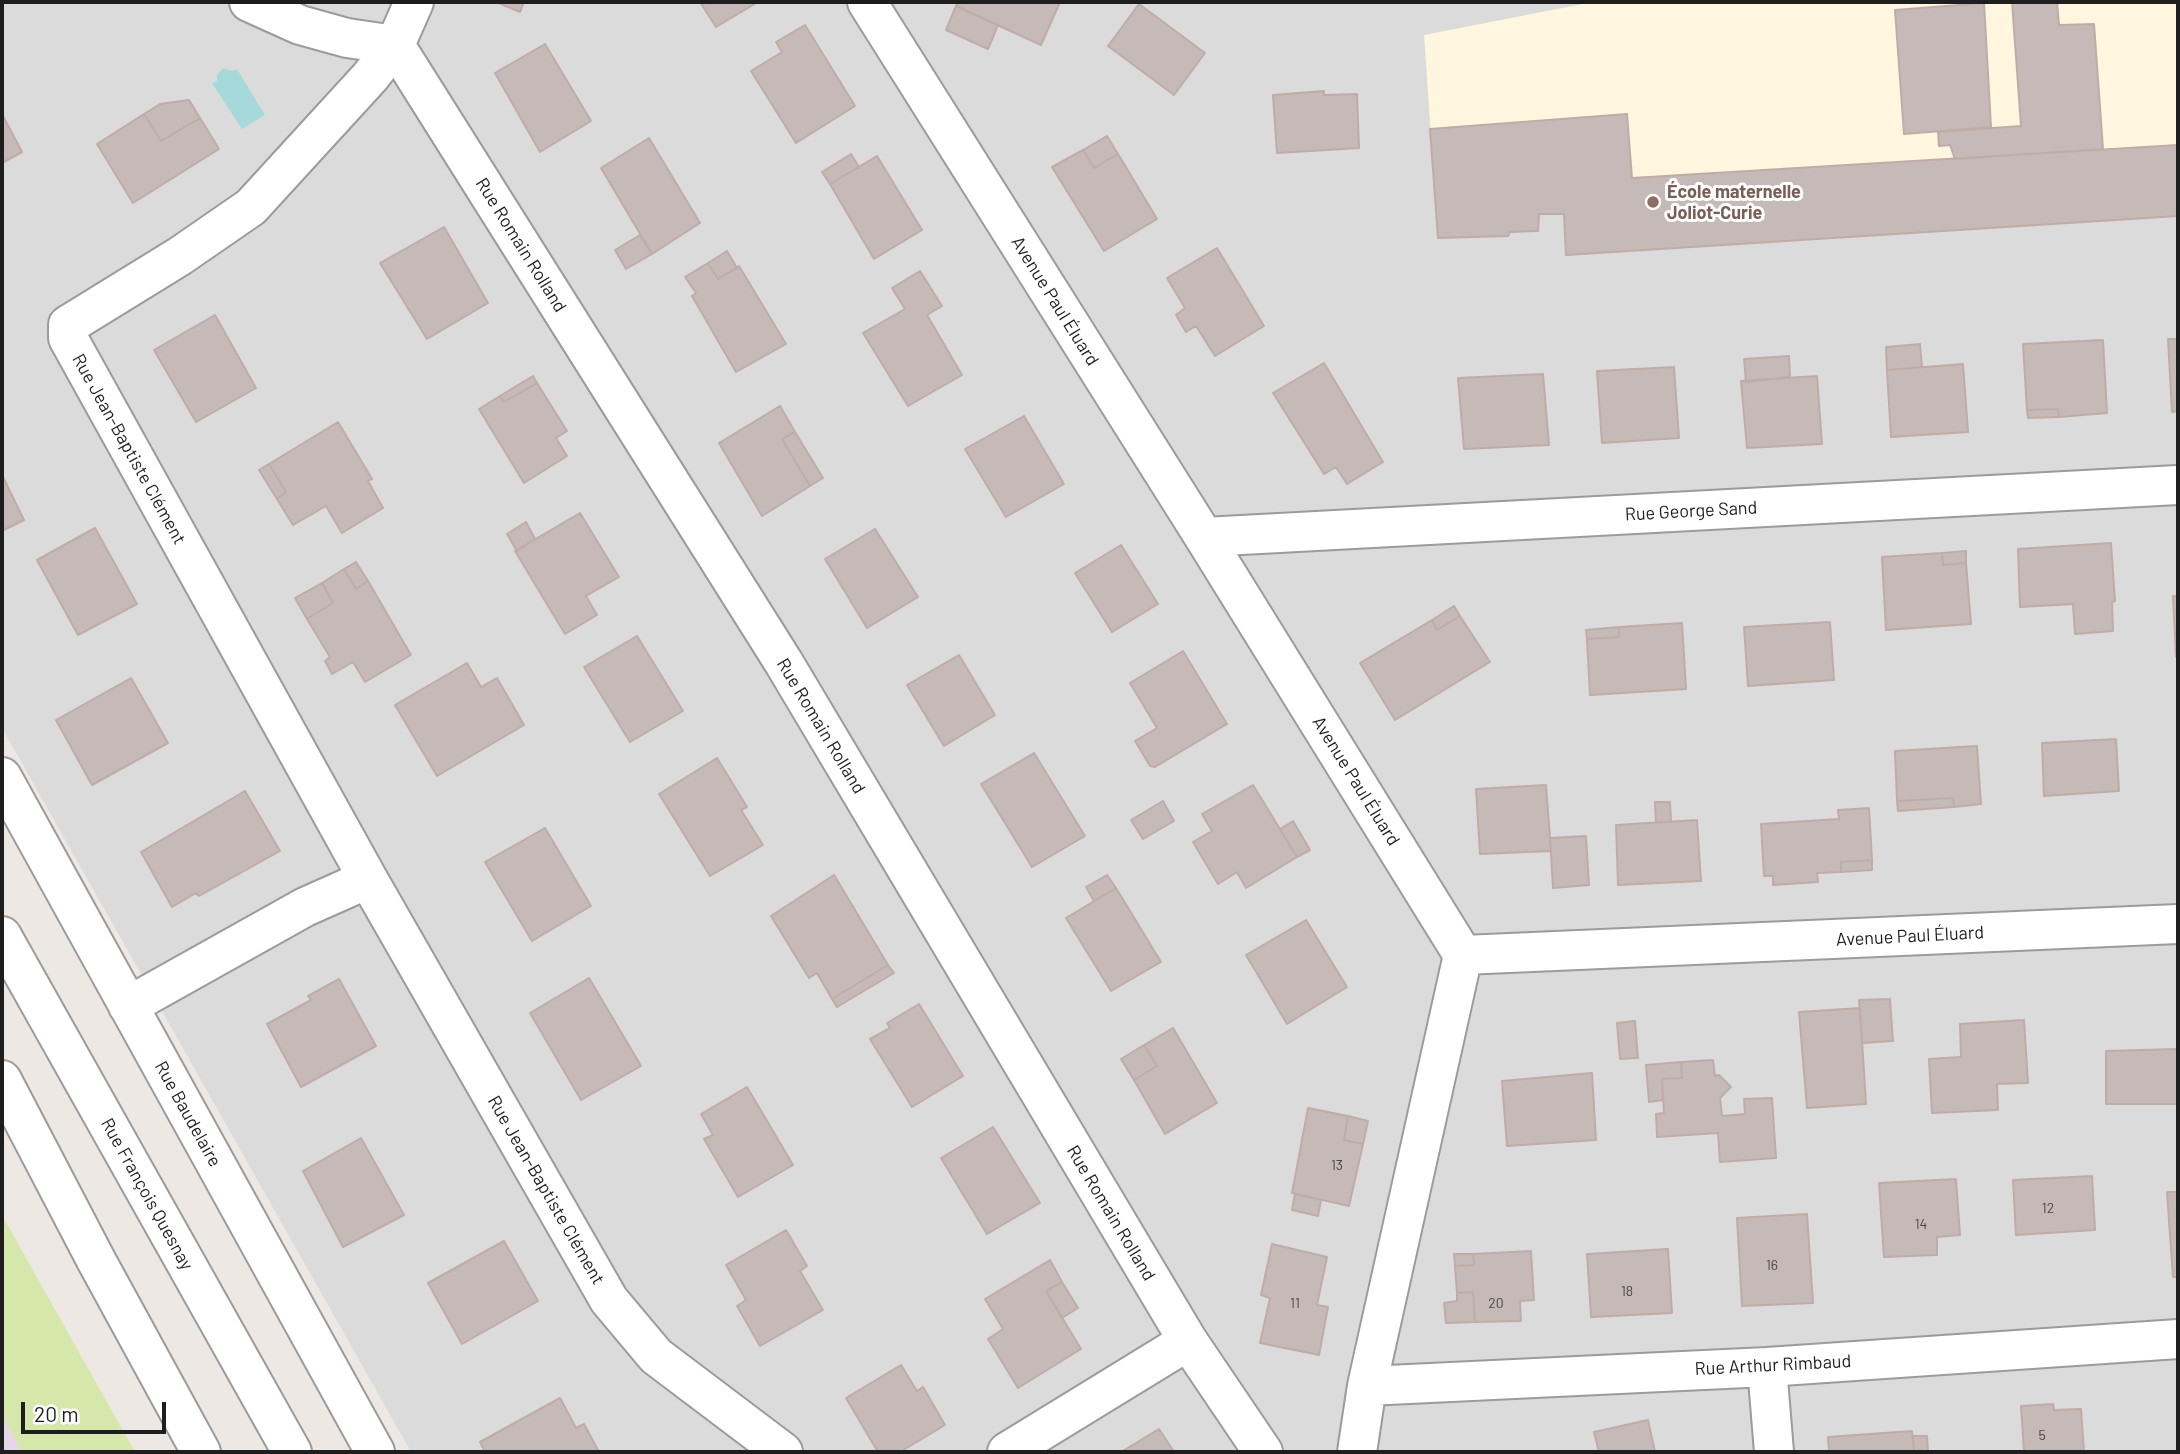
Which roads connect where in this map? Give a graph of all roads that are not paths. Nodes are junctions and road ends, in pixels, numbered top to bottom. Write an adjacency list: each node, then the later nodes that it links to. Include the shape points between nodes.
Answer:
1 (249, 2): 4 (street, via 300,25)
2 (414, 2): 4 (street)
3 (867, 2): 6 (street, Avenue Paul Éluard)
4 (395, 45): 8 (street, Rue Jean-Baptiste Clément, via 251,207 68,325 68,338); 15 (street, Rue Romain Rolland, via 784,663)
5 (2178, 485): 6 (street, Rue George Sand)
6 (1204, 537): 11 (street, Avenue Paul Éluard)
7 (2, 777): 12 (street, Rue Baudelaire)
8 (368, 879): 12 (street, via 305,907); 21 (street, Rue Jean-Baptiste Clément, via 609,1300 656,1356)
9 (2178, 924): 11 (street, Avenue Paul Éluard)
10 (2, 936): 19 (street, Rue François Quesnay)
11 (1463, 955): 17 (street)
12 (128, 1006): 20 (street, Rue Baudelaire)
13 (2, 1080): 18 (street)
14 (2178, 1339): 16 (street, Rue Arthur Rimbaud)
15 (1188, 1341): 22 (street); 23 (street, Rue Romain Rolland)
16 (1767, 1367): 17 (street, Rue Arthur Rimbaud); 25 (street)
17 (1367, 1386): 24 (street)
18 (201, 1452)
19 (292, 1452)
20 (375, 1452)
21 (783, 1452)
22 (1007, 1452)
23 (1264, 1452)
24 (1357, 1452)
25 (1774, 1452)

